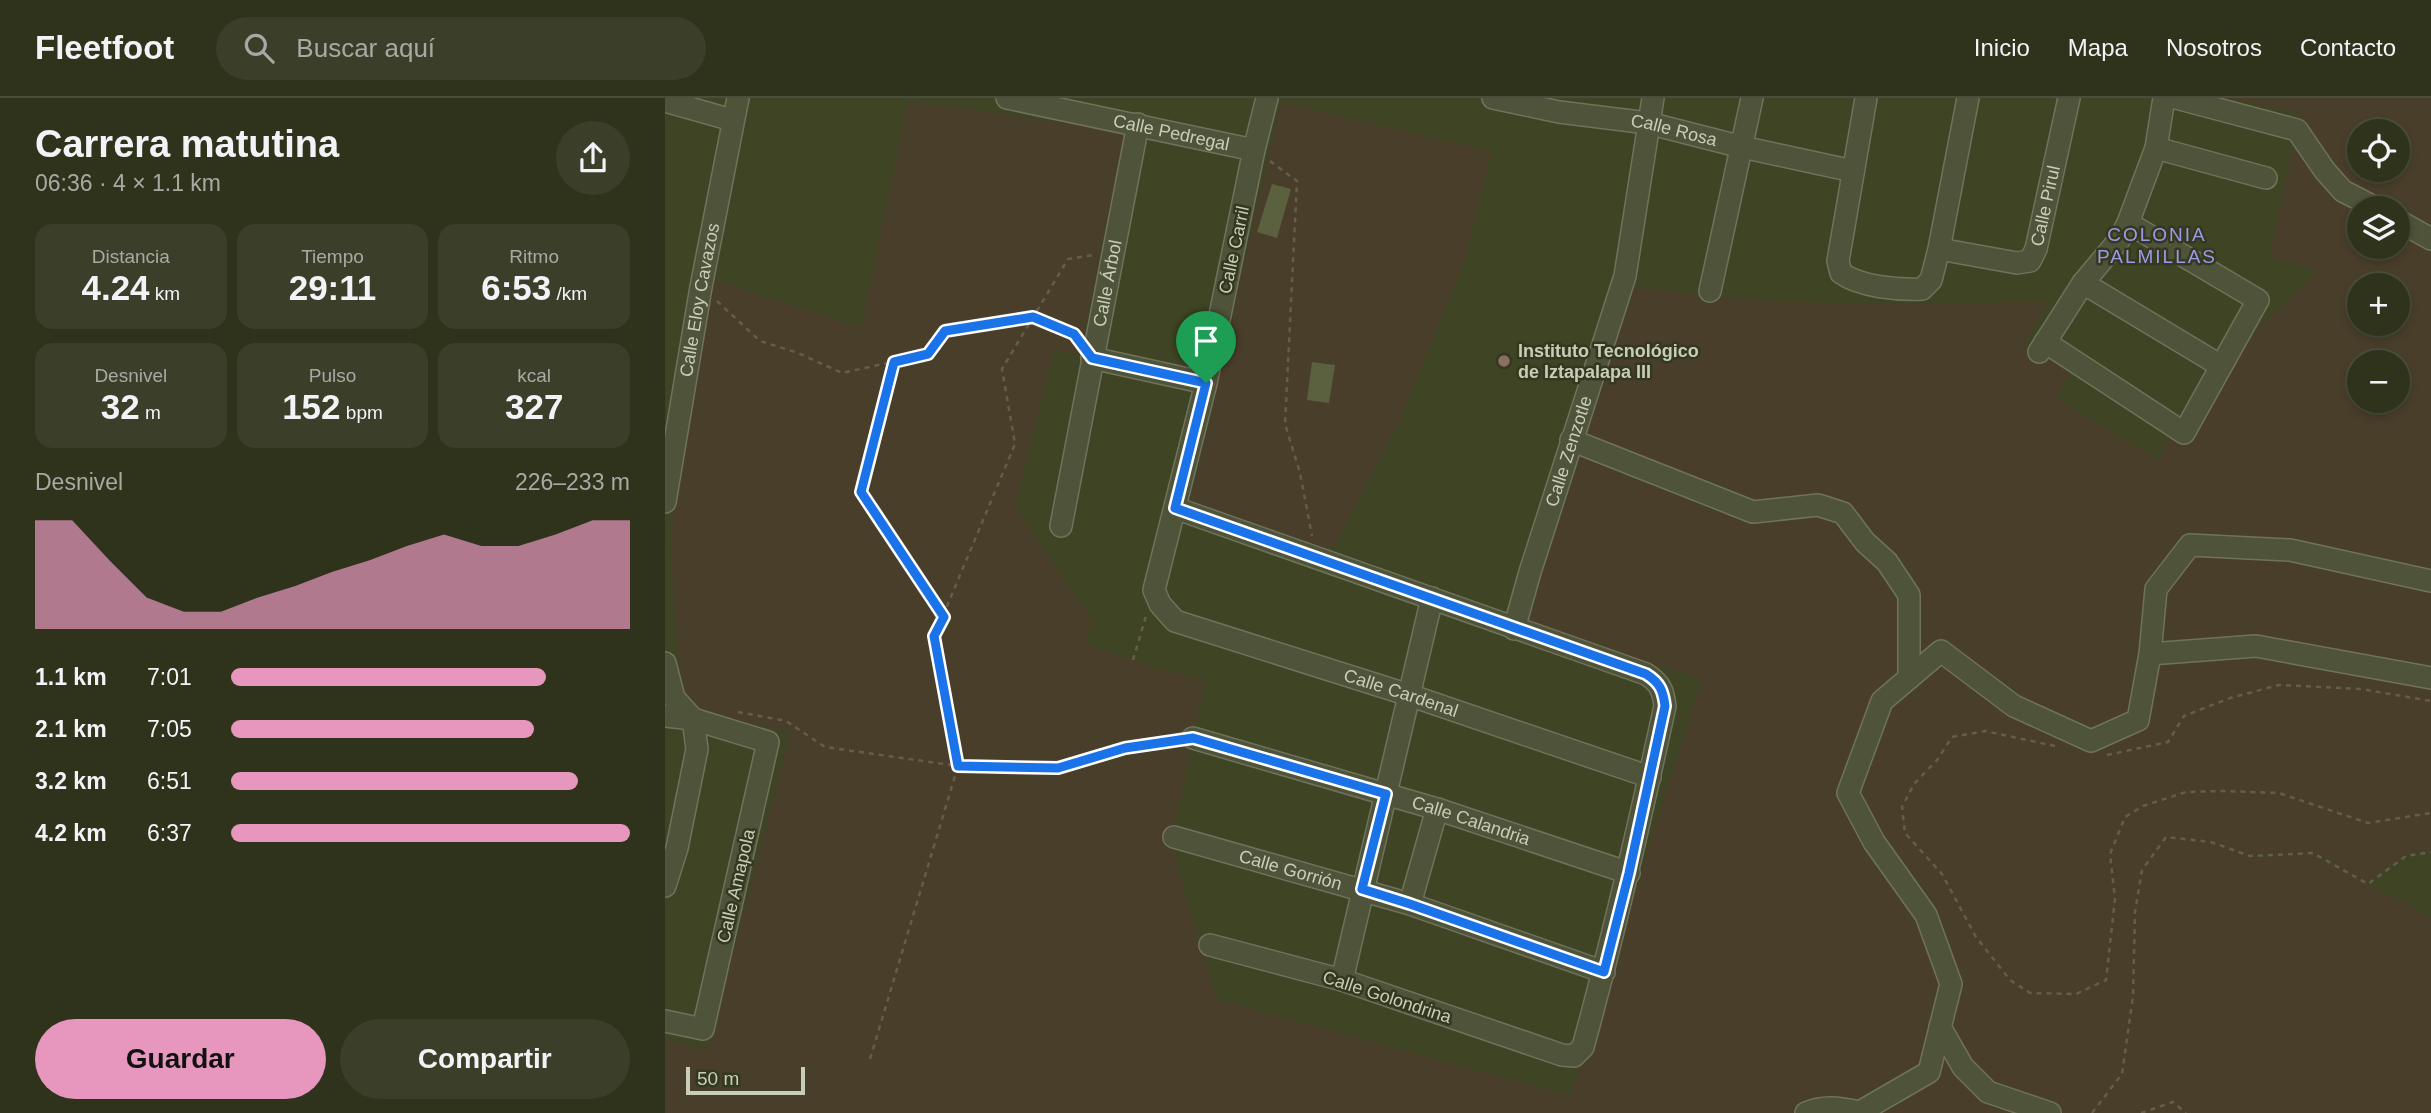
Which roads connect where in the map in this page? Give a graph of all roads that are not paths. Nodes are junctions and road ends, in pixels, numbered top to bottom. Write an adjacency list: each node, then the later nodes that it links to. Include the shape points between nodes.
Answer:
1 (738, 98): 14 (street, Calle Eloy Cavazos)
2 (1007, 98): 16 (street, Calle Pedregal)
3 (1267, 98): 19 (street, Calle Carril)
4 (1493, 98): 13 (street, Calle Rosa)
5 (1653, 98): 15 (street, Calle Zenzotle)
6 (1752, 98): 17 (street)
7 (1866, 98): 20 (street)
8 (1968, 98): 26 (street)
9 (2069, 98): 26 (street, Calle Pirul, via 2030,261 2017,263)
10 (2164, 98): 18 (street)
11 (2176, 98): 22 (street, via 2297,130 2325,171)
12 (665, 101): 14 (street)
13 (1561, 105): 15 (street, Calle Rosa)
14 (732, 120): 32 (street, Calle Eloy Cavazos)
15 (1648, 123): 17 (street, Calle Rosa); 33 (street, Calle Zenzotle, via 1625,276)
16 (1138, 124): 19 (street, Calle Pedregal); 29 (street, Calle Árbol)
17 (1742, 148): 20 (street, Calle Rosa); 28 (street)
18 (2156, 148): 21 (street); 23 (street)
19 (1254, 150): 31 (street, Calle Carril)
20 (1853, 171): 26 (street, via 1837,261 1841,273 1852,281 1922,289 1931,280)
21 (2266, 178)
22 (2353, 196)
23 (2128, 223): 27 (street); 30 (street, via 2258,300)
24 (2410, 228): 25 (street)
25 (2431, 240)
26 (1939, 250)
27 (2083, 283): 30 (street); 30 (street, via 2042,347 2184,433)
28 (1710, 291)
29 (1092, 358): 31 (street); 36 (street, Calle Árbol)
30 (2221, 366)
31 (1206, 383): 35 (street, Calle Carril)
32 (671, 422): 34 (street, Calle Eloy Cavazos)
33 (1571, 440): 40 (street, Calle Zenzotle); 43 (street, via 1753,512 1818,505 1843,513 1864,542 1888,562 1909,595)
34 (665, 502)
35 (1175, 508): 38 (street, Calle Carril); 39 (street)
36 (1061, 526)
37 (2431, 581): 41 (street, via 2290,550 2190,545 2156,589)
38 (1157, 597): 45 (street, Calle Cardenal, via 1175,621)
39 (1431, 598): 40 (street); 45 (street)
40 (1514, 629): 49 (street, via 1659,682 1665,706)
41 (2150, 654): 43 (street, via 2138,720 2091,741 2014,706 1941,651); 44 (street, via 2256,646)
42 (665, 663): 47 (street, via 674,698)
43 (1909, 678): 61 (street, via 1882,701 1848,793 1874,842 1926,915 1951,984)
44 (2431, 678)
45 (1409, 695): 49 (street, Calle Cardenal); 50 (street)
46 (665, 716): 47 (street)
47 (693, 719): 54 (street, via 697,749); 60 (street, Calle Amapola, via 768,743 703,1029)
48 (1193, 738): 50 (street, Calle Calandria)
49 (1650, 777): 53 (street)
50 (1386, 794): 51 (street, Calle Calandria); 55 (street)
51 (1437, 809): 53 (street, Calle Calandria); 56 (street)
52 (1174, 837): 55 (street, Calle Gorrión)
53 (1629, 873): 58 (street)
54 (665, 886)
55 (1362, 889): 56 (street, Calle Gorrión); 59 (street)
56 (1410, 904): 58 (street, Calle Gorrión)
57 (1210, 946): 59 (street, Calle Golondrina)
58 (1604, 972): 59 (street, Calle Golondrina, via 1583,1048 1574,1056)
59 (1342, 980)
60 (665, 1021)
61 (1940, 1027): 62 (street, via 1929,1072); 64 (street, via 1963,1067 1988,1092)
62 (1860, 1112): 63 (street, via 1838,1107)
63 (1806, 1113)
64 (2050, 1113)

